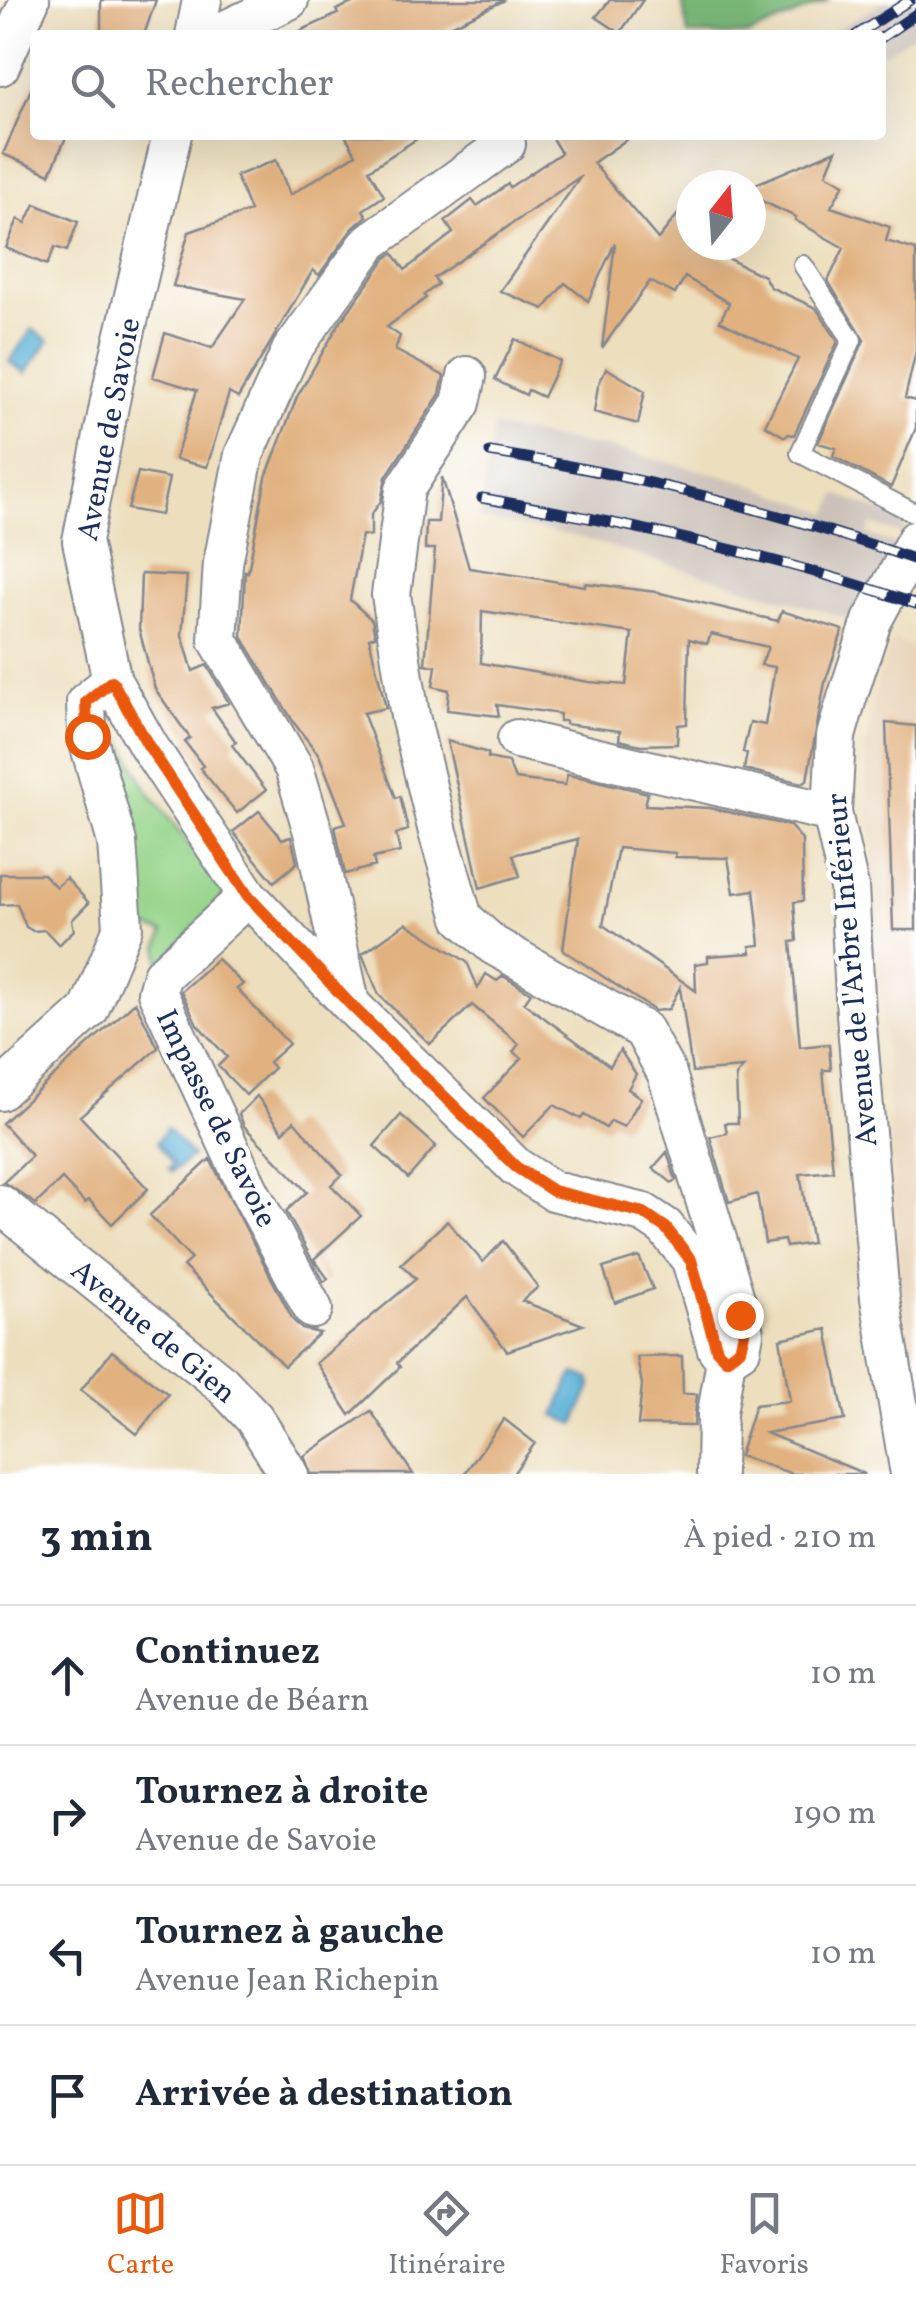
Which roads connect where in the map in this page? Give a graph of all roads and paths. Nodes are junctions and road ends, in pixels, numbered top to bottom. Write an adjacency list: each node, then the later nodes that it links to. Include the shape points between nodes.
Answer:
1 (30, 0): 6 (street)
2 (202, 0): 4 (street)
3 (289, 0): 5 (street)
4 (196, 30)
5 (226, 30)
6 (0, 66)
7 (171, 140): 13 (street, Avenue de Savoie, via 82,542)
8 (506, 144): 17 (street, via 370,242 290,352 244,455 223,563 218,640 294,768)
9 (803, 265): 11 (lane, via 852,340 800,453)
10 (468, 376): 21 (street, via 460,403 406,489 391,596 438,832 463,918 493,945 643,1030 667,1074 740,1315 740,1349)
11 (916, 514)
12 (916, 540): 15 (street, Avenue de l'Arbre Inférieur, via 872,622 847,698 836,736)
13 (112, 681): 16 (street, Avenue de Savoie); 18 (street, via 86,702 87,736 117,842 123,927 89,1010)
14 (517, 739): 15 (street)
15 (832, 813): 24 (street, Avenue de l'Arbre Inférieur, via 849,887 880,1298)
16 (248, 896): 17 (street, Avenue de Savoie); 20 (street, Impasse de Savoie, via 162,975 157,992)
17 (351, 1005): 21 (street, Avenue de Savoie, via 516,1167 553,1191 644,1213 666,1228 691,1260 717,1350)
18 (0, 1091)
19 (0, 1204): 22 (street, Avenue de Gien, via 221,1383 254,1418)
20 (313, 1309)
21 (726, 1359): 23 (street)
22 (289, 1474)
23 (716, 1474)
24 (910, 1474)

